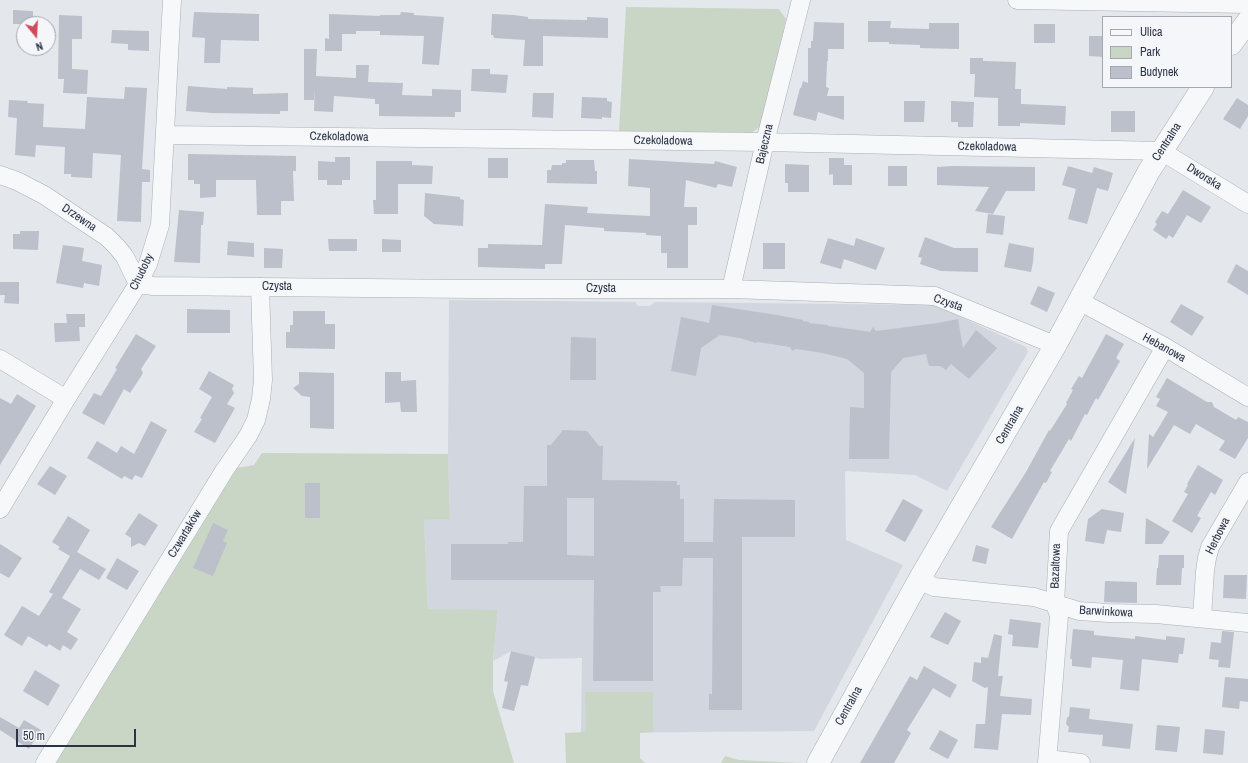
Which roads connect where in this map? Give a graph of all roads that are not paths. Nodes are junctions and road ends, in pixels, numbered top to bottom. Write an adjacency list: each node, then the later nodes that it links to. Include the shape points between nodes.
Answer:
1 (172, 0): 8 (street, Chudoby)
2 (801, 0): 9 (street, Bajeczna)
3 (1017, 0): 4 (street)
4 (1248, 4)
5 (1248, 21): 6 (street)
6 (1232, 43)
7 (1202, 88): 10 (street, Centralna)
8 (165, 134): 9 (street, Czekoladowa); 13 (street, Chudoby, via 160,225 148,264)
9 (765, 142): 10 (street, Czekoladowa); 15 (street, Bajeczna)
10 (1161, 151): 12 (street, Dworska); 16 (street, Centralna)
11 (0, 175): 13 (street, Drzewna, via 44,195 107,237 125,257)
12 (1248, 204)
13 (138, 284): 14 (street, Czysta, via 170,287); 21 (street, Chudoby)
14 (260, 287): 15 (street, Czysta); 29 (street, Czwartaków, via 263,380 261,399 253,425)
15 (731, 289): 17 (street, Czysta, via 935,296)
16 (1079, 301): 17 (street, Centralna); 18 (street, Hebanowa)
17 (1055, 346): 24 (street, Centralna)
18 (1165, 347): 20 (street, Hebanowa); 25 (street, Bazaltowa, via 1059,531)
19 (0, 359): 21 (street)
20 (1248, 396)
21 (66, 399): 23 (street, Chudoby)
22 (1248, 482): 26 (street, Herbowa, via 1210,547 1205,572)
23 (0, 509)
24 (919, 580): 25 (street, Barwinkowa, via 934,587 1034,597); 30 (street, Centralna)
25 (1055, 604): 26 (street, Barwinkowa, via 1079,611); 28 (street, Bazaltowa, via 1059,616)
26 (1202, 618): 27 (street, Barwinkowa)
27 (1248, 623)
28 (1047, 761): 31 (street)
29 (45, 763)
30 (818, 763)
31 (1081, 763)

